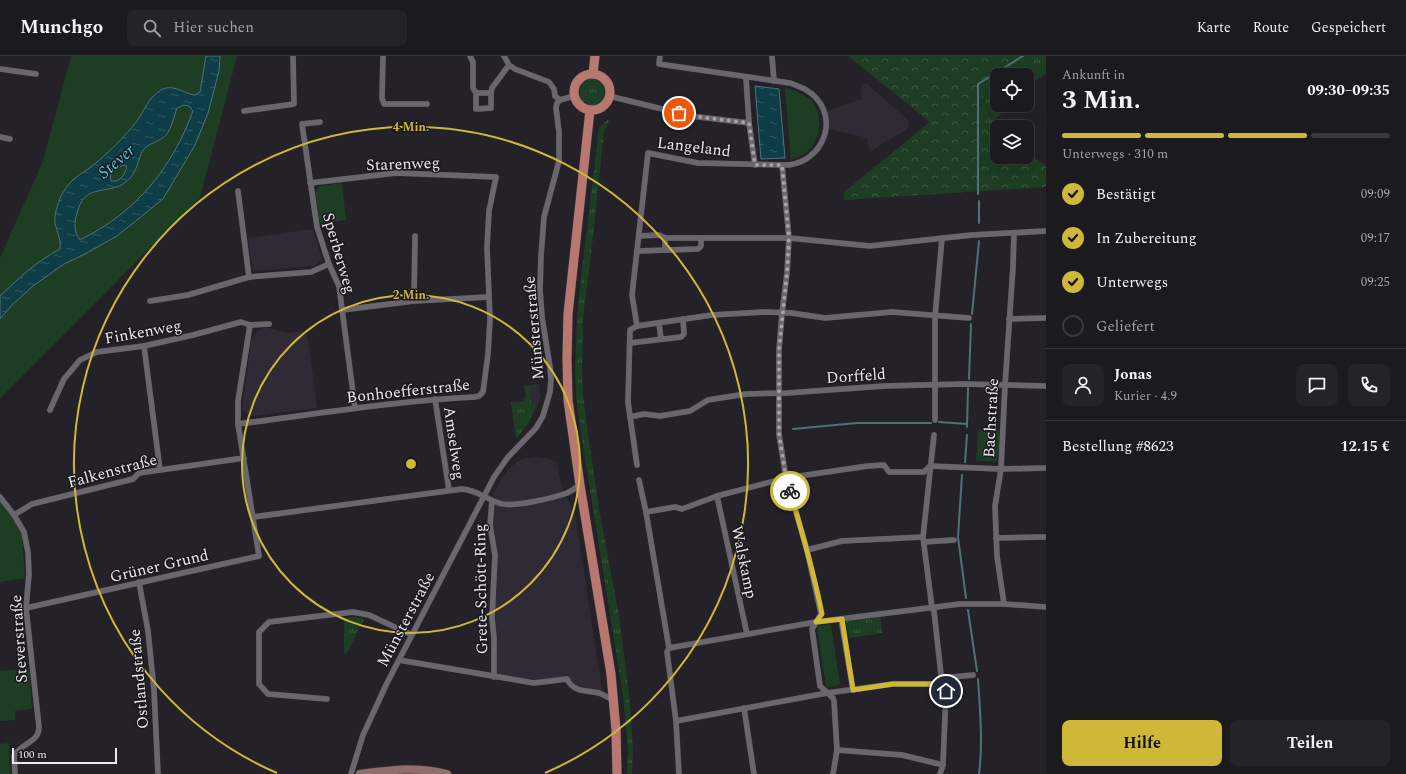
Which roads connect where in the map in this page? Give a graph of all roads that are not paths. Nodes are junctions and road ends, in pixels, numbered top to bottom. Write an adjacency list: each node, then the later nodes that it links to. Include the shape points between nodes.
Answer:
1 (293, 56): 21 (street, via 294,104)
2 (383, 56): 19 (street, via 384,104)
3 (470, 56): 14 (street, via 474,62 473,88)
4 (504, 56): 8 (street)
5 (595, 56): 11 (main road)
6 (660, 56): 12 (street, Langeland, via 659,64)
7 (772, 56): 13 (street)
8 (509, 65): 15 (street); 18 (street, via 549,82 554,88 555,96)
9 (0, 69): 10 (street)
10 (36, 74)
11 (593, 74): 16 (main road, via 582,76 578,80); 17 (main road, via 601,76 606,82)
12 (746, 78): 13 (street, Langeland); 23 (street, Langeland)
13 (774, 81): 27 (street, Langeland, via 795,85 812,94 822,106 826,121 825,134 817,151 797,164)
14 (476, 93): 15 (street); 15 (street, via 476,109 491,108)
15 (491, 93)
16 (574, 96): 18 (street); 20 (main road, via 577,103)
17 (609, 96): 20 (main road, via 602,107); 23 (street, Langeland, via 691,116)
18 (560, 100): 81 (street, Münsterstraße, via 556,108 559,132 558,161 544,217 541,256 540,290 550,367 550,392 543,416 536,428 508,457)
19 (426, 104)
20 (590, 110): 79 (main road, via 567,338 568,400)
21 (244, 111)
22 (320, 122): 29 (street, Sperberweg, via 302,124)
23 (749, 123): 26 (street, Langeland)
24 (0, 137): 25 (street)
25 (10, 139)
26 (755, 165): 27 (street, Langeland); 34 (street, Langeland, via 698,163 648,153)
27 (782, 165): 37 (street)
28 (496, 176): 29 (street, Starenweg, via 396,174); 43 (street, Bonhoefferstraße, via 489,211 486,248)
29 (310, 183): 41 (street, Sperberweg, via 317,227)
30 (238, 191): 42 (street)
31 (1046, 231): 32 (street)
32 (1014, 233): 38 (street); 52 (street, Bachstraße)
33 (415, 236): 44 (street)
34 (639, 236): 35 (street, via 659,235); 40 (street)
35 (665, 238): 36 (street); 39 (street)
36 (701, 238): 37 (street); 39 (street, via 701,246 698,249)
37 (789, 238): 38 (street, via 870,246); 47 (street)
38 (942, 238): 48 (street)
39 (666, 250): 40 (street)
40 (637, 251): 56 (street, via 632,295)
41 (329, 264): 42 (street, via 311,272); 46 (street, Sperberweg, via 339,286)
42 (249, 277): 45 (street, via 188,295)
43 (488, 297): 44 (street); 64 (street, Bonhoefferstraße, via 488,354 481,395)
44 (414, 300): 46 (street)
45 (150, 302)
46 (342, 310): 65 (street, Sperberweg)
47 (782, 313): 48 (street, via 825,318 892,312); 51 (street, via 712,315); 63 (street)
48 (935, 317): 49 (street); 60 (street)
49 (969, 318)
50 (1046, 318): 52 (street)
51 (683, 319): 53 (street); 57 (street, via 684,334 681,337)
52 (1009, 319): 61 (street, Bachstraße)
53 (659, 323): 56 (street); 57 (street)
54 (269, 324): 55 (street, Finkenweg)
55 (250, 325): 59 (street, Finkenweg, via 241,322); 69 (street, Grüner Grund, via 238,401)
56 (637, 326): 58 (street, via 630,330)
57 (661, 339): 58 (street)
58 (630, 343): 67 (street)
59 (144, 346): 66 (street, Finkenweg, via 96,352 80,360 64,379); 75 (street)
60 (934, 384): 61 (street, Dorffeld); 63 (street, Dorffeld); 68 (street)
61 (1005, 386): 62 (street, Dorffeld); 76 (street, Bachstraße)
62 (1046, 386)
63 (779, 393): 67 (street, Dorffeld, via 746,394 708,400 690,411); 77 (street, via 779,434)
64 (435, 399): 65 (street, Bonhoefferstraße); 80 (street, Amselweg)
65 (355, 408): 69 (street, Bonhoefferstraße)
66 (50, 410)
67 (630, 417): 72 (street)
68 (935, 420)
69 (238, 424): 71 (street, Grüner Grund)
70 (934, 435): 73 (street)
71 (244, 458): 75 (street, Falkenstraße); 87 (street, Grüner Grund)
72 (637, 465)
73 (930, 466): 76 (street); 77 (street, via 924,472 889,472 884,465); 90 (street)
74 (1046, 468): 76 (street)
75 (160, 470): 86 (street, Falkenstraße, via 139,473 134,479 32,504)
76 (1001, 470): 89 (street, Bachstraße, via 995,506)
77 (786, 478): 82 (street); 92 (street)
78 (639, 480): 85 (street)
79 (580, 485): 84 (street, Grete-Schött-Ring, via 554,497 514,504); 110 (main road)
80 (448, 490): 81 (street, via 470,489); 87 (street)
81 (484, 495): 84 (street, Grete-Schött-Ring); 101 (street, Münsterstraße)
82 (718, 496): 85 (street, via 682,508); 100 (street, Walskamp)
83 (0, 497): 86 (street, Steverstraße)
84 (492, 501): 105 (street, Grete-Schött-Ring, via 490,525 495,555 492,618)
85 (646, 512): 102 (street)
86 (14, 514): 96 (street, Steverstraße, via 24,532 28,552)
87 (253, 517): 93 (street, Grüner Grund, via 259,556)
88 (1046, 537): 89 (street)
89 (996, 538): 94 (street, Bachstraße)
90 (924, 539): 91 (street); 92 (street, via 842,541); 97 (street)
91 (954, 540)
92 (807, 550): 99 (street, via 822,614)
93 (139, 582): 96 (street, Grüner Grund); 116 (street, Ostlandstraße, via 148,631 154,690)
94 (1004, 604): 95 (street); 97 (street, via 960,604)
95 (1046, 607)
96 (26, 608): 115 (street, Steverstraße, via 39,732 36,738 22,746 14,756)
97 (932, 608): 98 (street); 106 (street)
98 (842, 619): 99 (street); 107 (street)
99 (816, 622): 100 (street); 108 (street, via 812,629 820,686)
100 (746, 634): 102 (street)
101 (412, 635): 103 (street, Münsterstraße); 109 (street, via 369,615 353,612 269,622 259,632 259,684 268,694)
102 (669, 648): 112 (street, via 667,652)
103 (399, 660): 105 (street, Grete-Schött-Ring); 117 (street, Münsterstraße, via 363,735)
104 (973, 675): 106 (street)
105 (494, 677): 110 (street, Grete-Schött-Ring, via 534,683 567,679 570,686)
106 (942, 681): 107 (street); 114 (street, via 946,691)
107 (853, 690): 108 (street)
108 (827, 693): 111 (street); 113 (street, via 834,701)
109 (327, 699)
110 (614, 700): 120 (main road)
111 (744, 708): 112 (street); 122 (street)
112 (676, 720): 121 (street)
113 (837, 750): 114 (street, via 902,755); 123 (street)
114 (943, 765): 124 (street)
115 (15, 774)
116 (158, 774)
117 (351, 774)
118 (360, 774): 119 (street, via 409,769)
119 (447, 774)
120 (617, 774)
121 (679, 774)
122 (754, 774)
123 (833, 774)
124 (940, 774)

